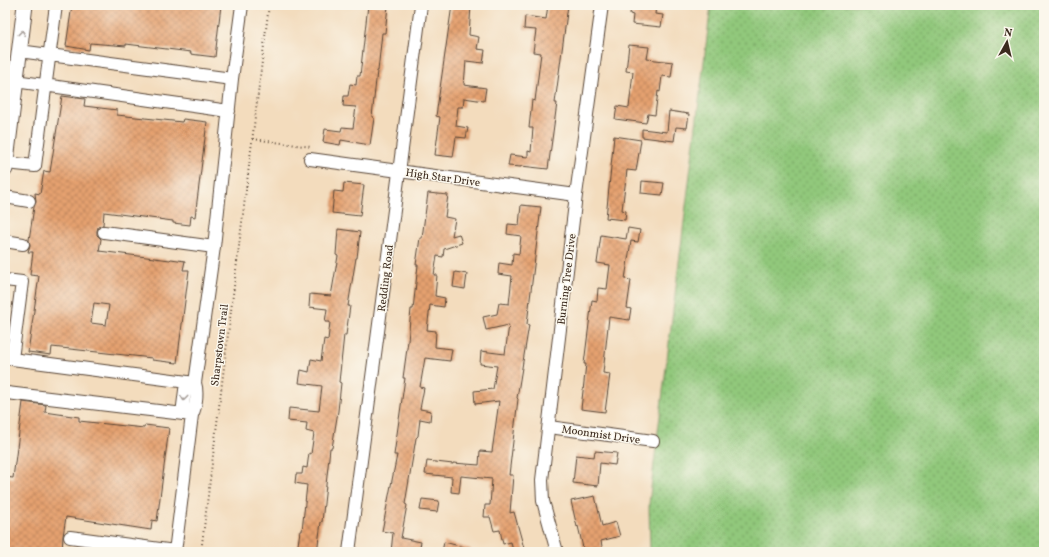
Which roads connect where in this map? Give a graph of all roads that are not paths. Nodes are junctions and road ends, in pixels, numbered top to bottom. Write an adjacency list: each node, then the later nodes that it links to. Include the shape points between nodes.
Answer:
1 (25, 5): 6 (main road, one-way to 1)
2 (56, 5): 7 (street)
3 (242, 5): 8 (street)
4 (421, 5): 15 (street, Redding Road)
5 (602, 5): 16 (street, Burning Tree Drive)
6 (19, 51): 7 (street); 9 (main road)
7 (50, 54): 8 (street); 10 (street)
8 (232, 78): 11 (street)
9 (15, 81): 10 (street); 12 (main road)
10 (46, 85): 11 (street); 14 (street, via 35,166)
11 (229, 111): 22 (street)
12 (8, 120): 14 (main road)
13 (311, 153): 15 (street, High Star Drive)
14 (5, 166)
15 (400, 171): 16 (street, High Star Drive); 32 (street, Redding Road)
16 (576, 195): 28 (street, Burning Tree Drive)
17 (5, 198): 18 (street)
18 (29, 201)
19 (104, 232): 22 (street)
20 (5, 241): 21 (street)
21 (23, 244)
22 (214, 247): 25 (street)
23 (5, 280): 24 (street, via 22,282)
24 (9, 359): 25 (street)
25 (191, 382): 27 (street)
26 (7, 393): 27 (street)
27 (187, 415): 31 (street)
28 (549, 427): 29 (street, Moonmist Drive); 33 (street, Burning Tree Drive, via 542,480 543,501)
29 (653, 441)
30 (70, 537): 31 (street)
31 (175, 552)
32 (349, 552)
33 (557, 552)

